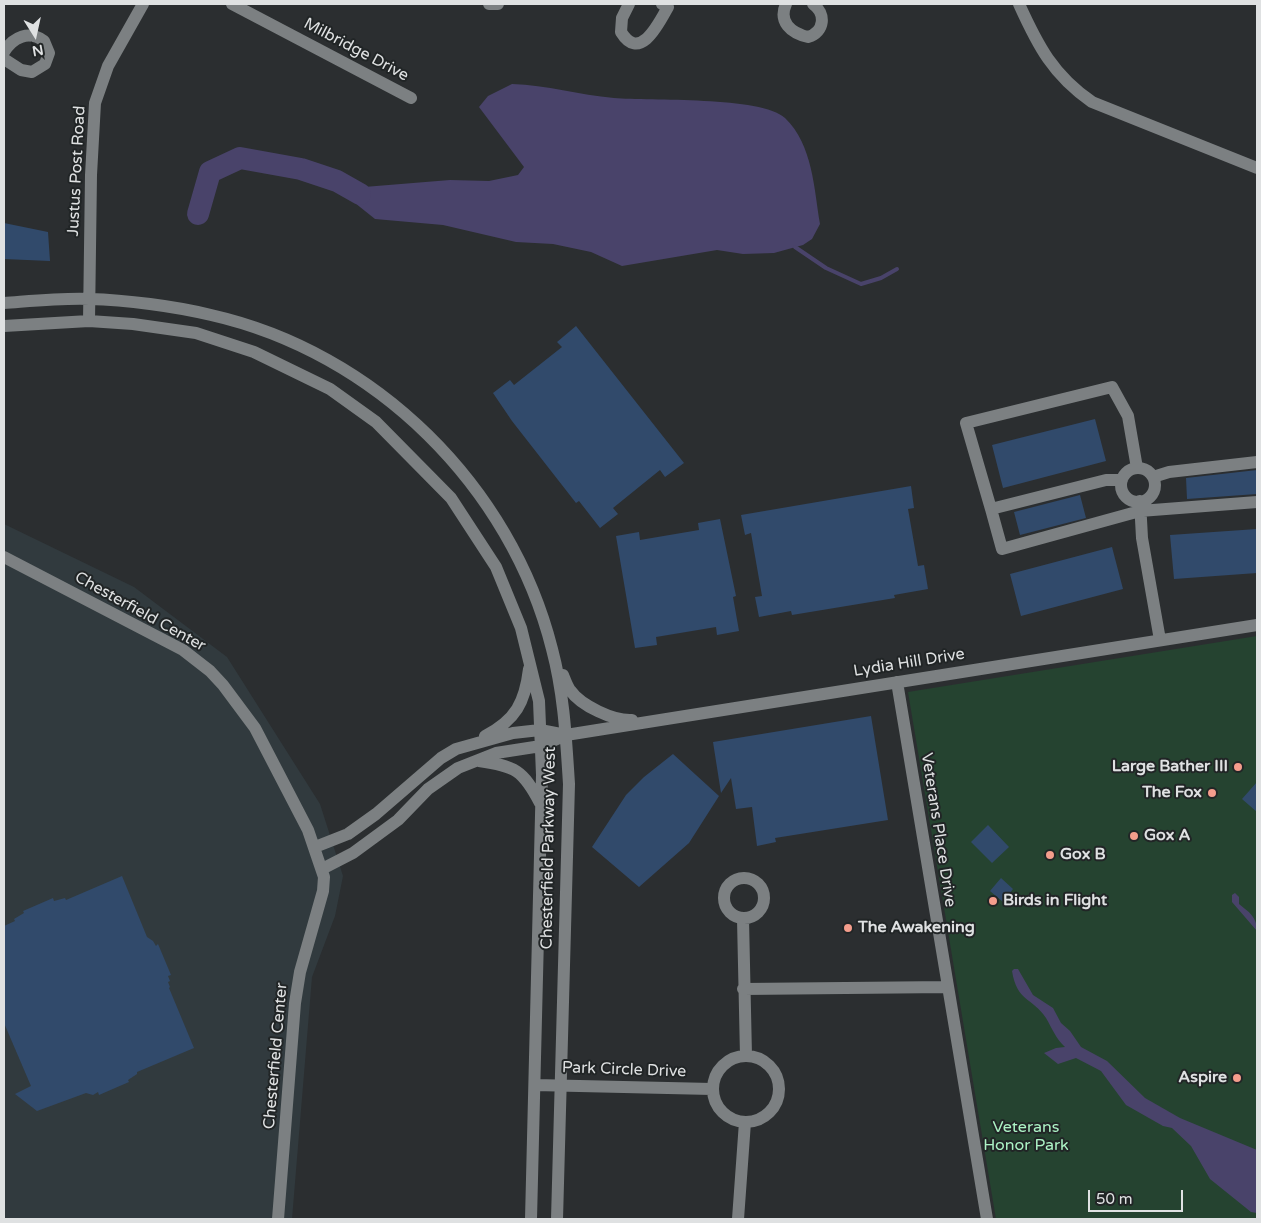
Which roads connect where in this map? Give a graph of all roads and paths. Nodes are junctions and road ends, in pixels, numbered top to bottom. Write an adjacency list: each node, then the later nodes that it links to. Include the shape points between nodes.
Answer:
1 (142, 4): 14 (street, Justus Post Road, via 108,66 95,103)
2 (232, 4): 12 (street, Milbridge Drive)
3 (489, 4): 4 (street)
4 (498, 4)
5 (629, 4): 9 (street, via 620,26 624,37 634,43 650,37)
6 (786, 4): 7 (street, via 782,17 785,25 808,37 818,32 822,20)
7 (813, 4)
8 (1019, 4): 13 (street, via 1041,52 1056,72 1092,102)
9 (667, 5)
10 (4, 52): 11 (street, via 16,38 28,35 44,41 49,52 45,64 32,72 21,70)
11 (4, 59)
12 (411, 98)
13 (1257, 168)
14 (89, 299): 15 (street, Chesterfield Parkway West); 16 (street, Justus Post Road); 28 (street, Chesterfield Parkway West, via 183,309 255,328 304,346 380,394 452,459 482,498 525,571)
15 (4, 303)
16 (89, 321): 17 (street, Chesterfield Parkway West); 29 (street, Chesterfield Parkway West, via 196,334 254,352 330,389 376,422 451,498 496,567)
17 (4, 326)
18 (1257, 462): 20 (street, via 1177,470)
19 (1136, 468): 20 (street, via 1146,470); 21 (street); 24 (street, via 1128,416 1112,387 966,422)
20 (1154, 477): 23 (street, via 1153,493)
21 (1122, 480): 23 (street, via 1126,495); 24 (street, via 1106,480)
22 (1257, 502): 23 (street)
23 (1140, 506): 24 (street, via 1002,549); 27 (street, via 1142,538)
24 (991, 509)
25 (4, 557): 38 (street, Chesterfield Center, via 183,650 210,671 255,728)
26 (1257, 625): 27 (street, Lydia Hill Drive)
27 (1160, 640): 30 (street, Lydia Hill Drive)
28 (553, 651): 31 (street, via 570,691 598,712 623,720); 33 (street, Chesterfield Parkway West, via 562,692)
29 (530, 659): 32 (street, Chesterfield Parkway West, via 539,701); 34 (street, via 526,692 516,714)
30 (897, 682): 31 (street, Lydia Hill Drive); 41 (street, Veterans Place Drive)
31 (680, 717): 33 (street, Lydia Hill Drive)
32 (540, 730): 33 (street); 34 (street); 35 (street, Chesterfield Parkway West)
33 (566, 735): 35 (street); 44 (street, Chesterfield Parkway West, via 569,784)
34 (474, 742): 38 (street, via 440,758 348,834)
35 (541, 746): 36 (street, via 496,752); 37 (street, Chesterfield Parkway West)
36 (476, 761): 37 (street, via 501,764 517,771 529,781); 39 (street, via 458,768 428,789 398,820 353,854)
37 (541, 804): 45 (street, Chesterfield Parkway West)
38 (315, 847): 39 (street, Chesterfield Center)
39 (322, 869): 48 (street, Chesterfield Center, via 323,891 294,1003)
40 (743, 919): 42 (street)
41 (948, 987): 42 (street); 52 (street, Veterans Place Drive)
42 (743, 989): 43 (street)
43 (746, 1056): 46 (street, via 736,1058 719,1070); 47 (street, via 757,1058 771,1067 779,1082 779,1093 769,1113 760,1120)
44 (561, 1084): 45 (street, Park Circle Drive); 46 (street, Park Circle Drive); 50 (street, Chesterfield Parkway West)
45 (536, 1085): 49 (street, Chesterfield Parkway West)
46 (712, 1089): 47 (street, via 719,1110 728,1118)
47 (745, 1122): 51 (street)
48 (278, 1219)
49 (531, 1219)
50 (557, 1219)
51 (738, 1219)
52 (987, 1219)

